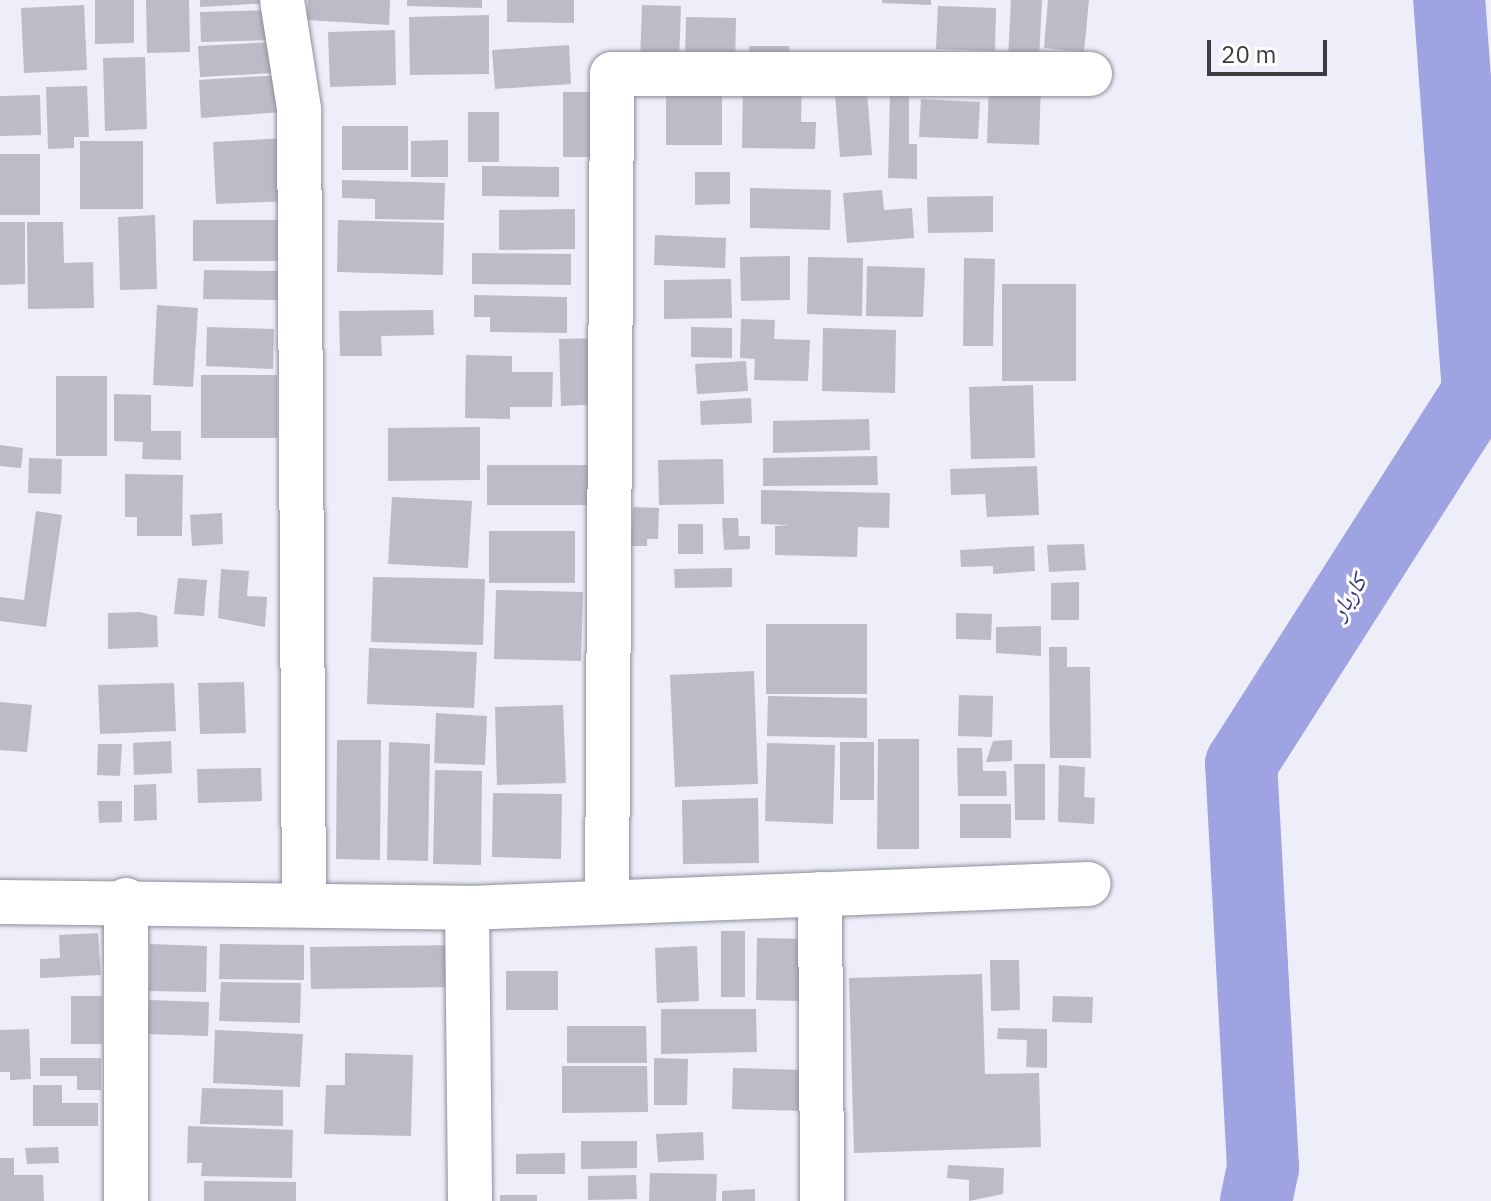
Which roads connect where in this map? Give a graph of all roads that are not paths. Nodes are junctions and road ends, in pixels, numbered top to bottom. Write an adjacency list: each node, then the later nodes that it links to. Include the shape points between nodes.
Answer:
1 (282, 0): 8 (street, via 299,109)
2 (1090, 74): 6 (street, via 612,74)
3 (1089, 884): 4 (street)
4 (820, 894): 6 (street); 12 (street)
5 (126, 900): 7 (street); 8 (street); 10 (street)
6 (607, 901): 9 (street)
7 (0, 902)
8 (304, 904): 9 (street)
9 (467, 908): 11 (street)
10 (126, 1201)
11 (470, 1201)
12 (822, 1201)

